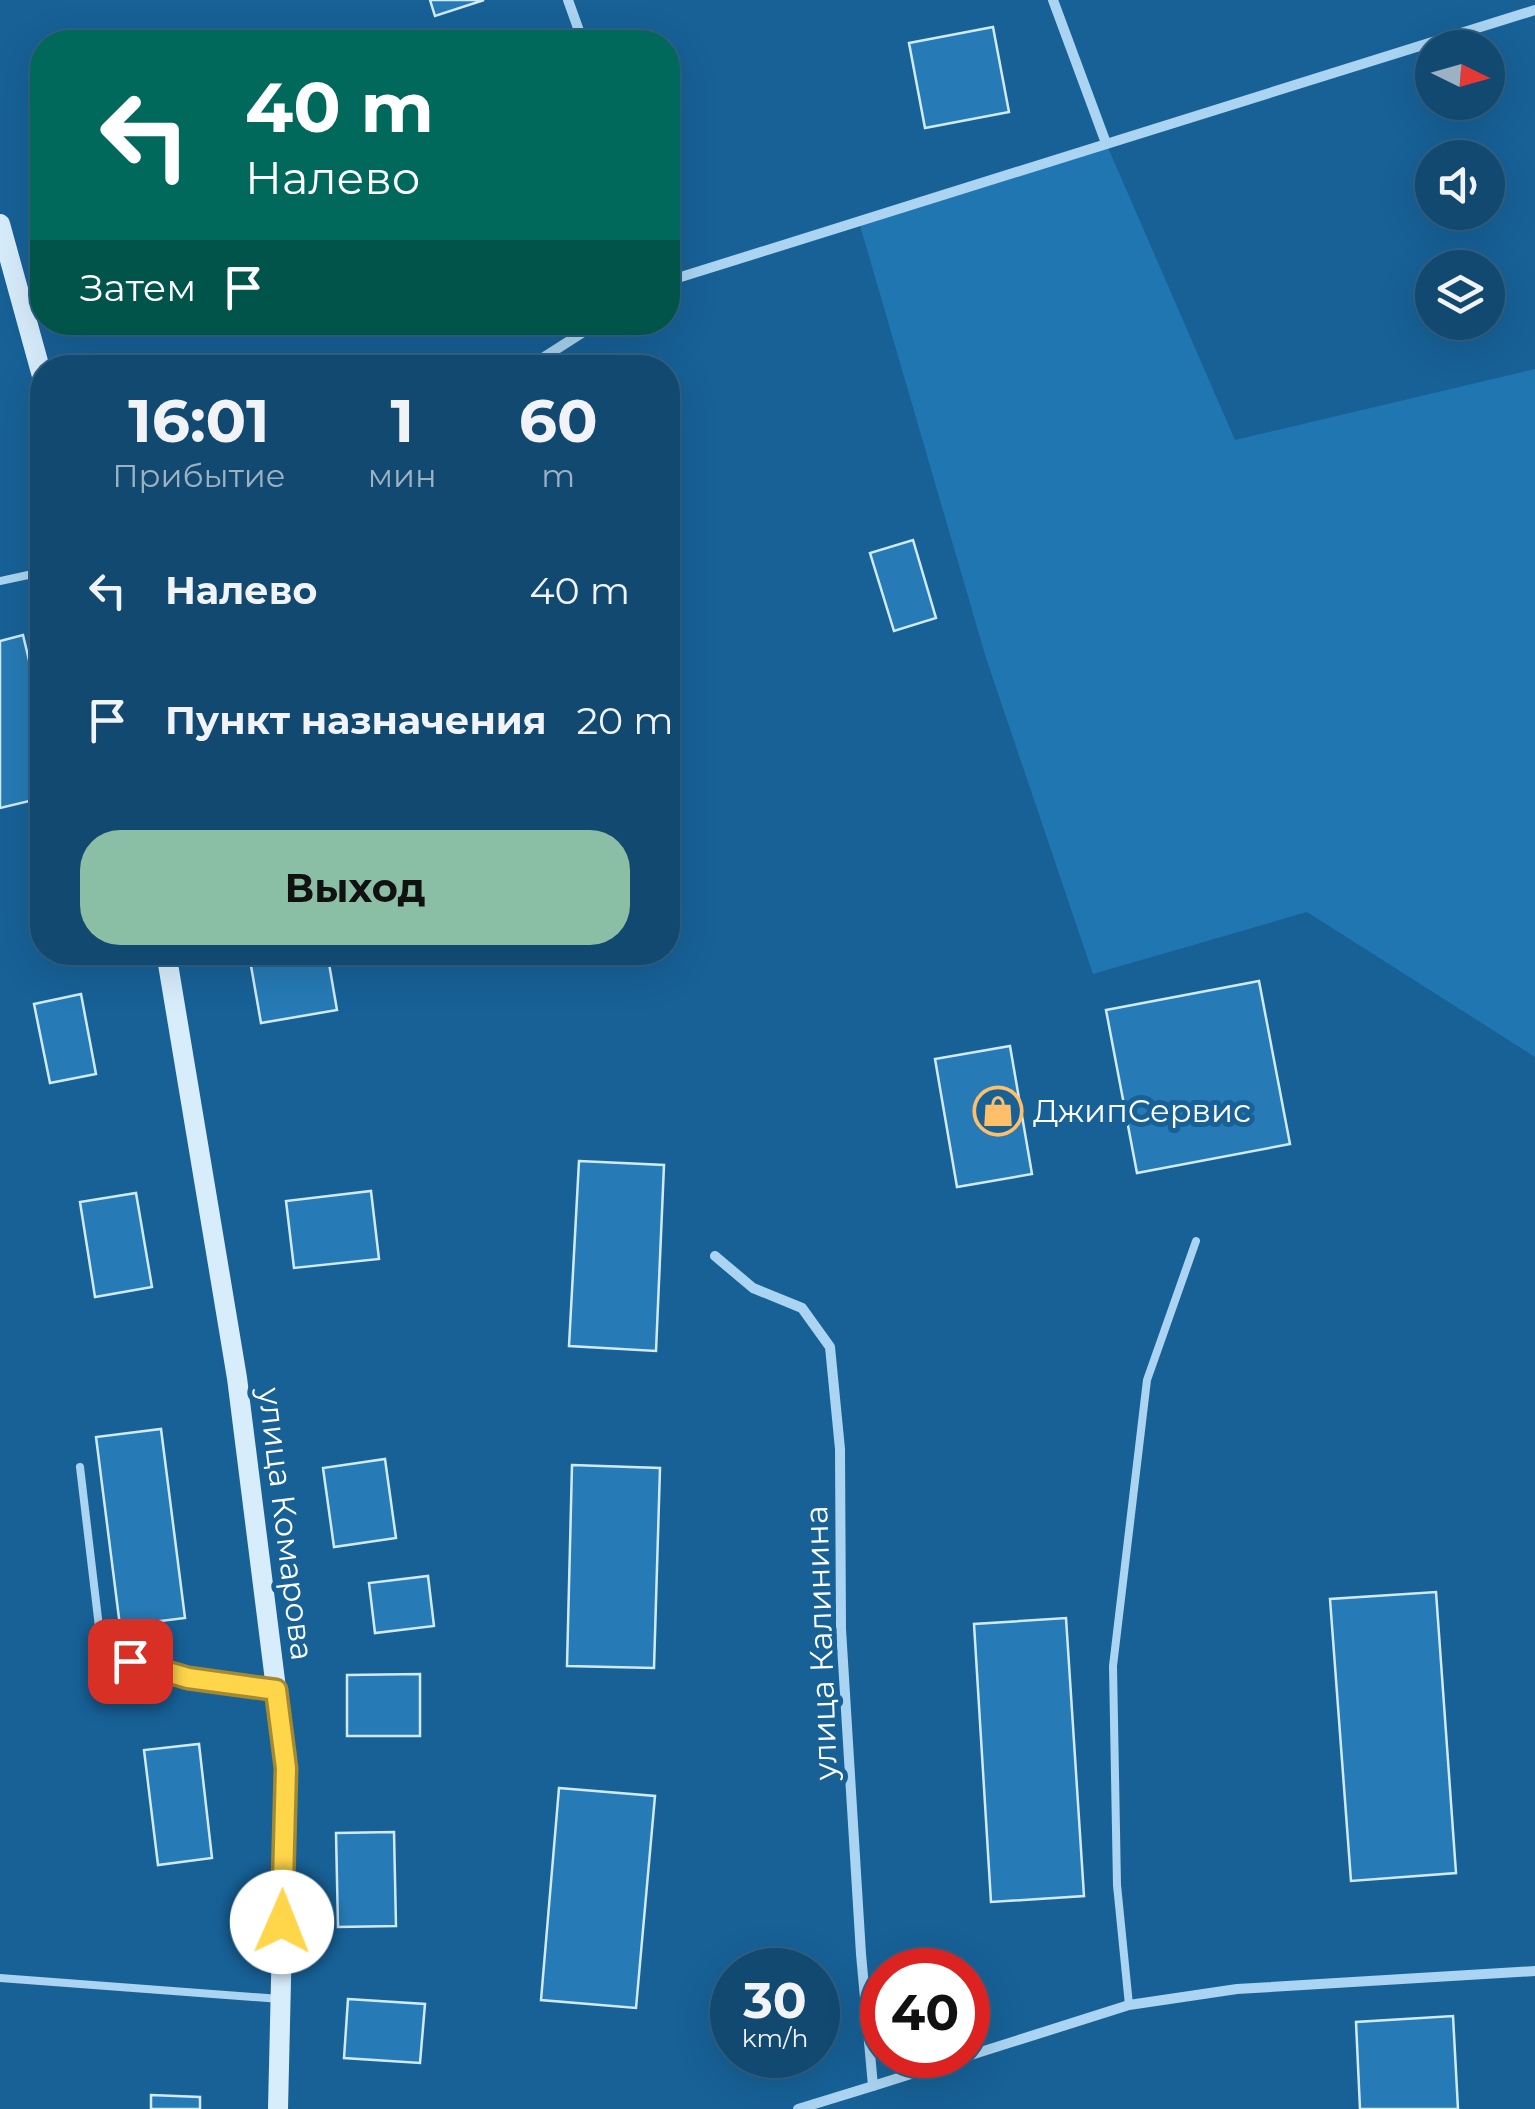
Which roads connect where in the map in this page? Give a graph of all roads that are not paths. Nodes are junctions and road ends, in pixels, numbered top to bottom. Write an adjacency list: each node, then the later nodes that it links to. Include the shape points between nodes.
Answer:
1 (568, 0): 5 (street)
2 (1053, 0): 6 (street)
3 (1519, 0): 4 (street)
4 (1529, 11): 6 (street)
5 (579, 30)
6 (1106, 144): 8 (street)
7 (0, 224): 9 (street)
8 (680, 276)
9 (30, 333)
10 (579, 335): 11 (street)
11 (547, 355)
12 (30, 575): 13 (lane)
13 (0, 581)
14 (168, 965): 18 (street, улица Комарова, via 237,1378)
15 (1196, 1241): 22 (lane, via 1147,1380 1113,1666 1117,1885)
16 (715, 1256): 23 (street, улица Калинина, via 754,1288 802,1308 830,1347 840,1449 841,1629)
17 (80, 1467): 18 (lane, via 102,1652 188,1678)
18 (276, 1690): 21 (street, улица Комарова, via 286,1768)
19 (1535, 1971): 22 (street, via 1237,1989)
20 (0, 1978): 21 (lane)
21 (280, 1999): 24 (street, улица Комарова)
22 (1130, 2005): 23 (street)
23 (873, 2086): 25 (street)
24 (278, 2109)
25 (798, 2109)

